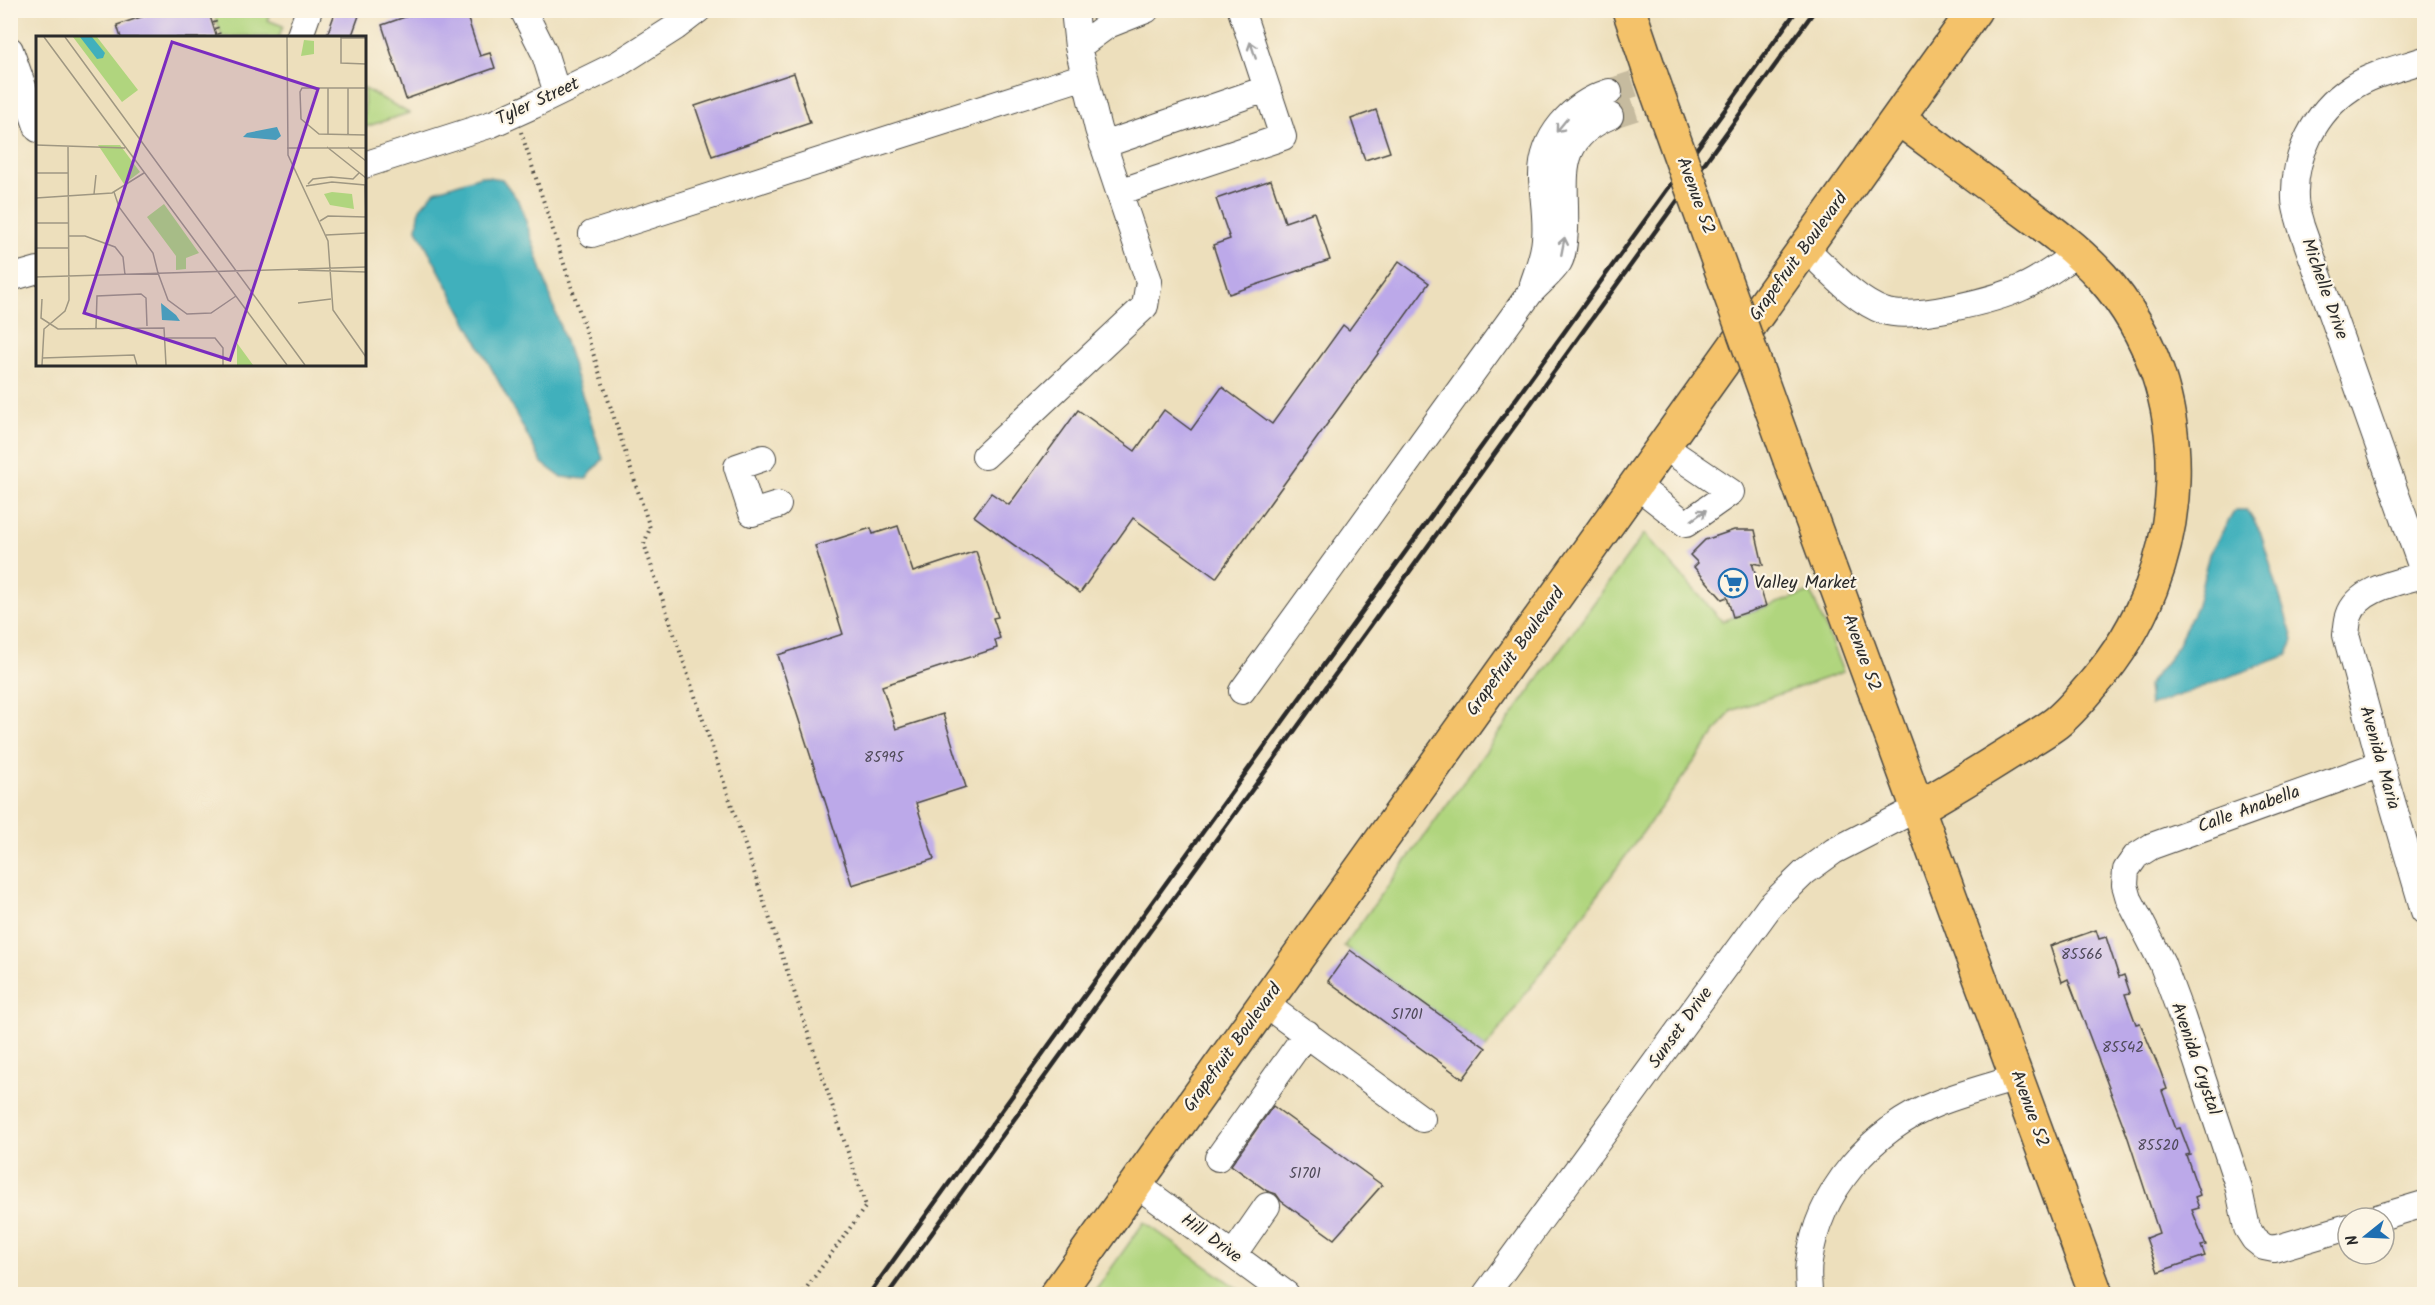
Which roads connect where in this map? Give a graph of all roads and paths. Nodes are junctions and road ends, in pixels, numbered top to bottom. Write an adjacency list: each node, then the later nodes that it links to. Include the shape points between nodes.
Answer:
1 (211, 10): 10 (path)
2 (309, 10): 11 (street)
3 (523, 10): 17 (street, via 544,52)
4 (698, 10): 17 (street, Tyler Street, via 618,64)
5 (1074, 10): 12 (street)
6 (1146, 10): 12 (street, via 1108,25)
7 (1241, 10): 16 (street, one-way to 7)
8 (1629, 10): 38 (main road, Avenue 52, bridge)
9 (1975, 10): 20 (main road, Grapefruit Boulevard)
10 (219, 36)
11 (300, 36)
12 (1078, 47): 15 (street)
13 (10, 50): 21 (street)
14 (2424, 60): 35 (street, Michelle Drive, via 2377,75 2352,87 2330,105 2302,149 2295,200)
15 (1085, 76): 22 (street); 25 (street)
16 (1266, 89): 22 (street); 24 (street, via 1283,137)
17 (557, 93): 19 (street, Tyler Street)
18 (1610, 104): 36 (street, via 1580,106 1559,125 1547,149 1552,177 1545,242 1530,293)
19 (515, 114): 23 (street, Tyler Street); 52 (path, via 650,528 644,543 866,1206)
20 (1898, 118): 26 (main road, Grapefruit Boulevard); 27 (main road)
21 (36, 123)
22 (1103, 145): 24 (street)
23 (366, 164)
24 (1119, 192): 31 (street, via 1149,281 1145,306)
25 (592, 234)
26 (1805, 248): 27 (street, via 1864,301 1885,312 1917,312 1985,301 2024,287); 30 (main road, Grapefruit Boulevard)
27 (2078, 253): 38 (main road, via 2130,314 2157,371 2175,468 2164,550 2144,610 2113,661 2079,701 2056,723)
28 (36, 271): 29 (street)
29 (10, 278)
30 (1663, 447): 33 (main road, Grapefruit Boulevard); 33 (street, one-way to 30, via 1686,524 1731,492)
31 (985, 456)
32 (763, 458): 34 (street, via 736,467 752,513)
33 (1636, 485): 41 (main road, Grapefruit Boulevard)
34 (778, 505)
35 (2424, 575): 37 (street, Avenida Maria, via 2369,594 2355,604 2349,617 2346,635)
36 (1242, 691)
37 (2380, 764): 39 (street, Calle Anabella, via 2152,846 2136,856); 40 (street, Avenida Maria)
38 (1918, 808): 43 (main road, Avenue 52); 55 (street, Sunset Drive, via 1834,850 1770,906)
39 (2126, 870): 50 (street, Avenida Crystal, via 2129,899 2162,963 2182,1017 2238,1185 2247,1228 2264,1247 2274,1249)
40 (2424, 911)
41 (1265, 1004): 42 (street); 46 (main road, Grapefruit Boulevard)
42 (1306, 1034): 44 (street); 45 (street)
43 (2017, 1077): 56 (street, via 1938,1103 1906,1119 1860,1155 1845,1174 1817,1227 1809,1263); 57 (main road, Avenue 52)
44 (1422, 1119)
45 (1218, 1158)
46 (1136, 1184): 51 (street, Hill Drive); 53 (main road, Grapefruit Boulevard)
47 (2424, 1204): 49 (street)
48 (1267, 1206): 51 (street)
49 (2396, 1212)
50 (2336, 1231)
51 (1233, 1255): 54 (street, Hill Drive)
52 (802, 1294)
53 (1057, 1294)
54 (1286, 1294)
55 (1486, 1294)
56 (1809, 1294)
57 (2096, 1294)

